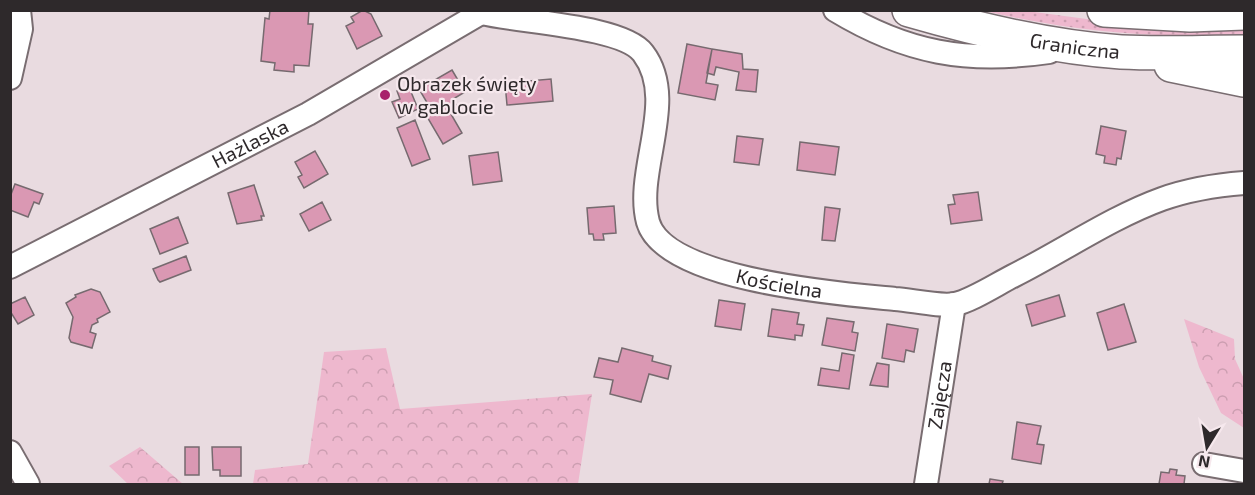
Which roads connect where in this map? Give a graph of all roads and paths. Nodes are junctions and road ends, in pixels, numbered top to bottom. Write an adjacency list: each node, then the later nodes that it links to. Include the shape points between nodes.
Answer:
1 (19, 10): 10 (street, via 21,29)
2 (835, 10): 7 (street, via 881,35 957,57)
3 (909, 10): 7 (highway, Graniczna, via 1002,34)
4 (1104, 10): 6 (highway, Graniczna, via 1190,15)
5 (484, 11): 13 (street, Hażlaska, via 308,114); 14 (street, Kościelna, via 517,20 594,29 618,36 642,51 652,70 657,94 647,215 656,236 676,251 719,271 777,285)
6 (1245, 13)
7 (1081, 48): 8 (highway, Graniczna)
8 (1123, 52): 9 (highway, Graniczna); 11 (highway, via 1200,73)
9 (1245, 52)
10 (10, 78)
11 (1245, 80)
12 (1245, 183): 14 (street, via 1162,199)
13 (10, 267)
14 (954, 304): 19 (street, Zajęcza)
15 (10, 452): 18 (street)
16 (1204, 464): 17 (street)
17 (1245, 471)
18 (28, 484)
19 (926, 484)

